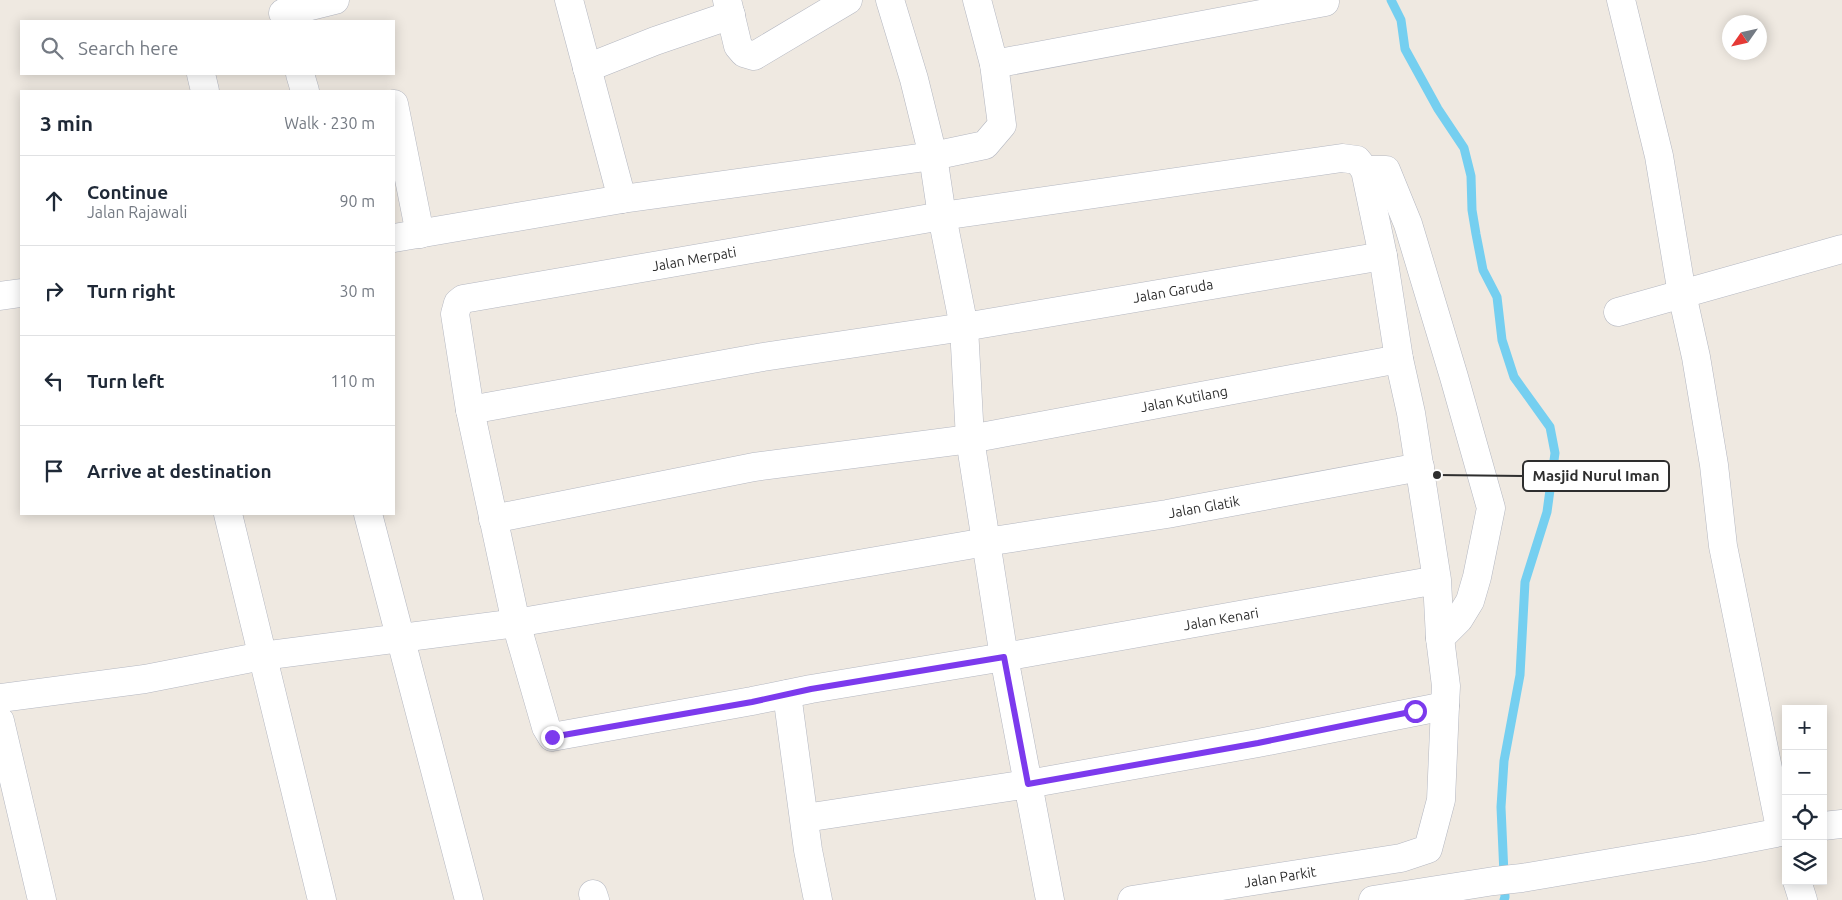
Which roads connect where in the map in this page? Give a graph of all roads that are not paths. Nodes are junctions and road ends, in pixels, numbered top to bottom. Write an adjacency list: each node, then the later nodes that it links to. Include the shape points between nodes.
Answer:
1 (334, 0): 9 (street)
2 (569, 0): 11 (street)
3 (848, 0): 8 (street, via 754,56 744,53 738,46)
4 (890, 0): 17 (street)
5 (977, 0): 10 (street)
6 (1620, 0): 25 (street, via 1660,156)
7 (1325, 2): 10 (street)
8 (729, 7): 11 (street)
9 (283, 12)
10 (994, 64): 17 (street, via 1002,126 986,145)
11 (587, 68): 19 (street)
12 (201, 75): 14 (street)
13 (300, 75): 15 (street)
14 (205, 90)
15 (304, 90)
16 (395, 122): 21 (street)
17 (933, 156): 19 (street); 20 (street)
18 (1365, 170): 20 (street, Jalan Merpati, via 1357,160 1342,158); 23 (street); 40 (street, via 1386,170 1408,224 1491,508 1470,601 1459,619)
19 (622, 199): 21 (street)
20 (942, 216): 28 (street); 30 (street, Jalan Merpati, via 464,299 458,303 455,314)
21 (407, 236)
22 (1842, 249): 25 (street)
23 (1383, 256): 28 (street, Jalan Garuda); 29 (street)
24 (20, 293): 26 (street)
25 (1682, 294): 27 (street); 49 (street, via 1714,465 1722,546 1779,823)
26 (0, 296)
27 (1618, 312)
28 (964, 327): 30 (street, Jalan Garuda, via 763,357); 31 (street)
29 (1399, 359): 31 (street, Jalan Kutilang); 32 (street)
30 (470, 410): 35 (street)
31 (970, 439): 35 (street, Jalan Kutilang, via 754,468); 36 (street)
32 (1420, 467): 36 (street, Jalan Glatik, via 1166,514); 37 (street)
33 (228, 515): 41 (street)
34 (368, 515): 39 (street)
35 (493, 518): 38 (street)
36 (986, 542): 38 (street, Jalan Glatik); 42 (street)
37 (1437, 580): 40 (street); 42 (street, Jalan Kenari)
38 (516, 623): 39 (street, Jalan Glatik); 43 (street, Jalan Kenari, via 546,727 552,737)
39 (400, 638): 41 (street, Jalan Glatik); 57 (street)
40 (1440, 638): 45 (street)
41 (262, 656): 44 (street, Jalan Glatik, via 145,679); 56 (street)
42 (1004, 657): 43 (street, Jalan Kenari); 47 (street)
43 (787, 694): 48 (street)
44 (0, 698)
45 (1445, 706): 47 (street); 60 (street, Jalan Parkit, via 1441,800 1428,849 1401,858)
46 (0, 721): 55 (street)
47 (1028, 784): 48 (street); 59 (street)
48 (805, 818): 58 (street)
49 (1782, 824)
50 (1842, 824): 51 (street)
51 (1827, 826)
52 (1782, 831): 53 (street)
53 (1511, 884): 61 (street)
54 (1799, 885): 62 (street)
55 (42, 900)
56 (322, 900)
57 (469, 900)
58 (818, 900)
59 (1050, 900)
60 (1132, 900)
61 (1373, 900)
62 (1803, 900)

